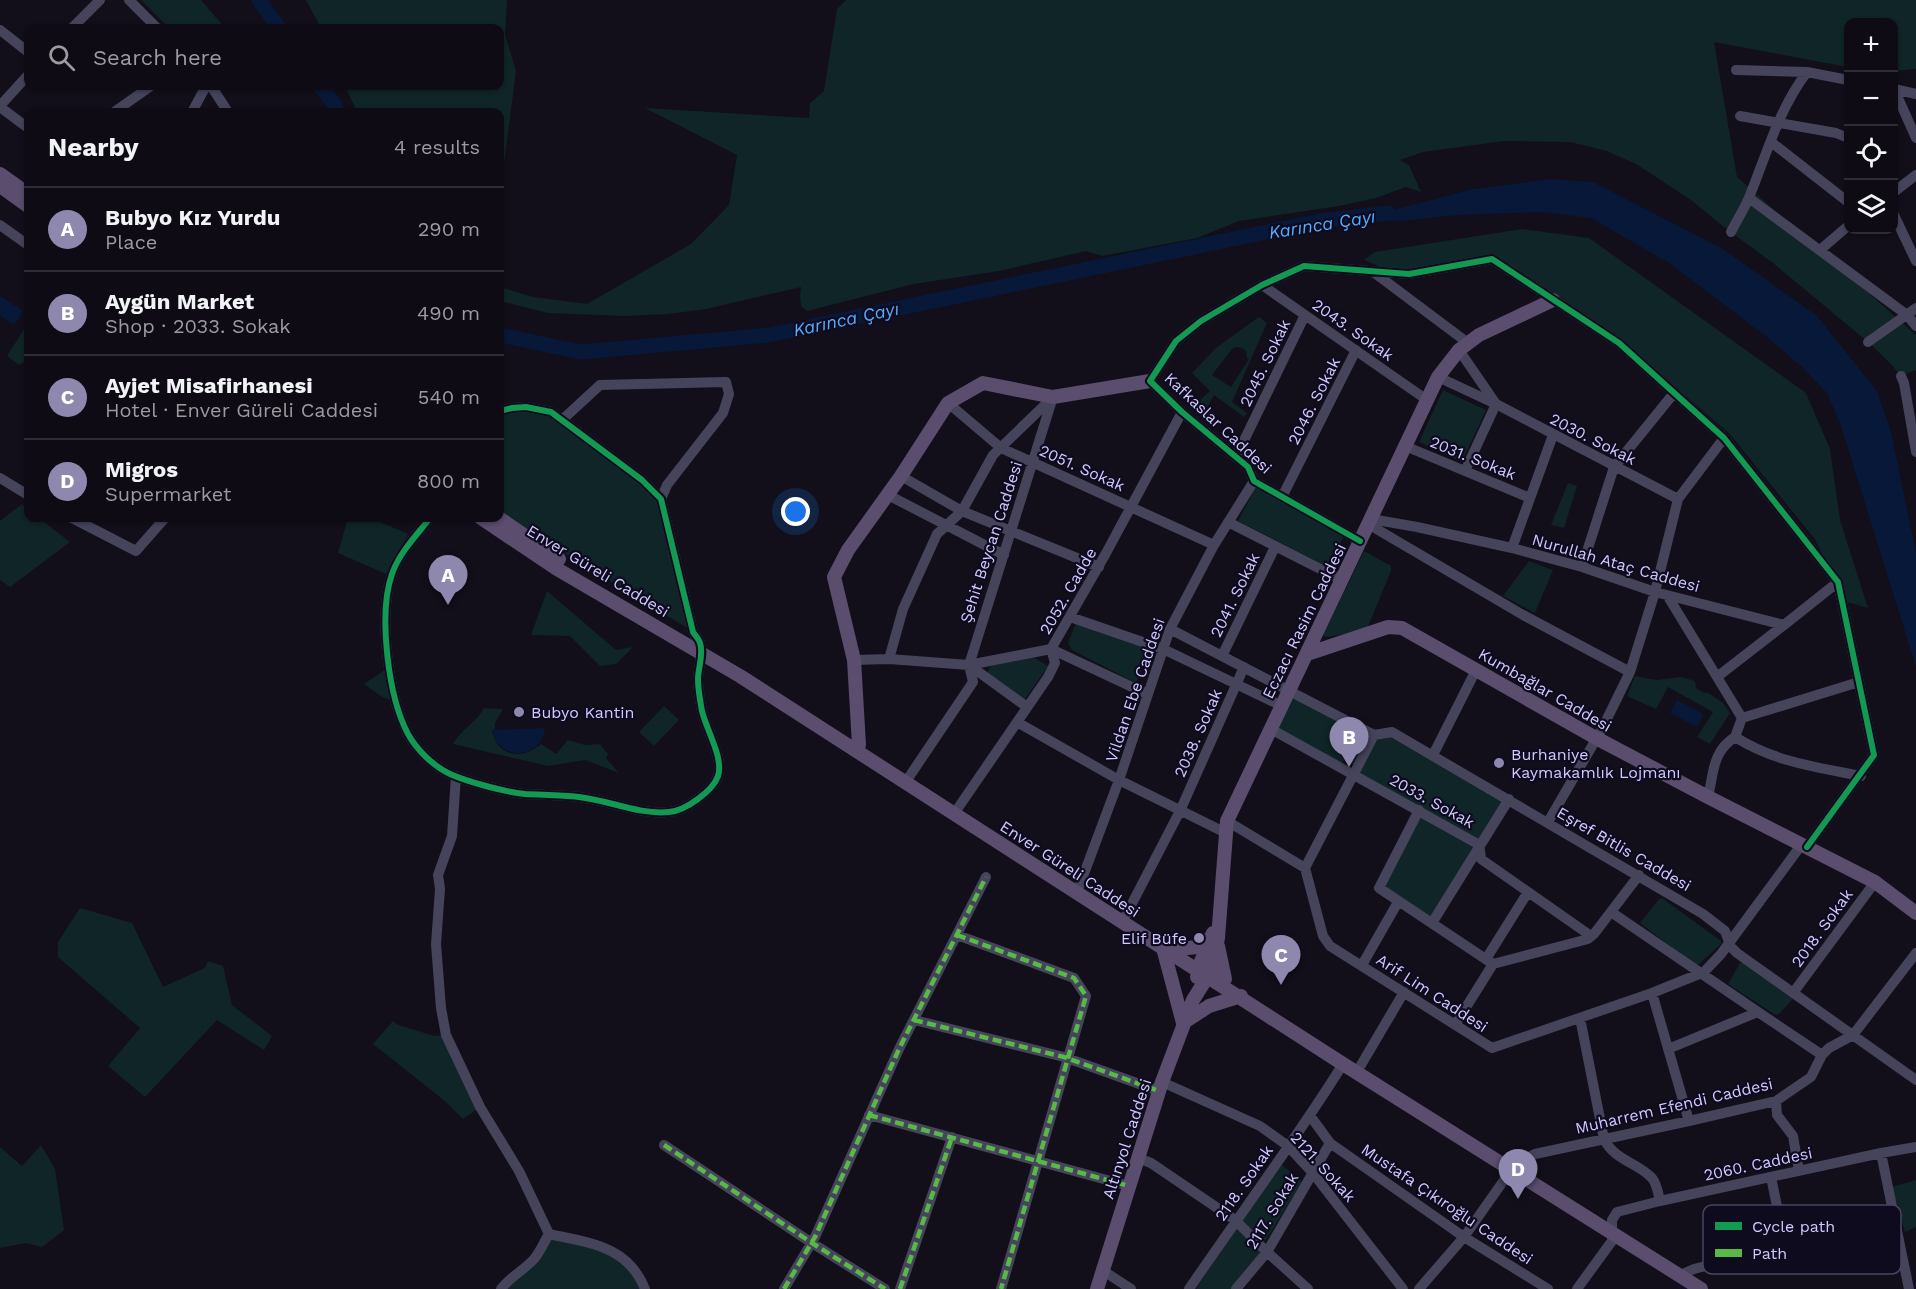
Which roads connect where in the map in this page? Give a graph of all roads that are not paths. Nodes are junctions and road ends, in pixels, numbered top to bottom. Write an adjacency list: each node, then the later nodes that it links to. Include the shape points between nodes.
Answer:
1 (100, 0): 3 (street)
2 (129, 0): 4 (street)
3 (76, 24)
4 (153, 24)
5 (0, 30): 6 (street)
6 (24, 49)
7 (1736, 70): 8 (street)
8 (1807, 72): 10 (street); 22 (street)
9 (24, 79): 17 (street)
10 (1844, 79)
11 (145, 90): 18 (street)
12 (204, 90): 19 (street)
13 (214, 90): 20 (street)
14 (1898, 90): 15 (street)
15 (1916, 94)
16 (1898, 98): 25 (street)
17 (0, 106): 23 (street)
18 (120, 108)
19 (194, 108)
20 (225, 108)
21 (1740, 116): 22 (street)
22 (1778, 124): 24 (street); 26 (street)
23 (24, 125)
24 (1844, 136)
25 (1916, 138)
26 (1771, 142): 32 (street); 33 (street)
27 (0, 174): 31 (main road)
28 (1916, 175): 30 (street)
29 (0, 186): 34 (main road)
30 (1898, 188)
31 (24, 191)
32 (1749, 198): 38 (street); 40 (street)
33 (1844, 199)
34 (24, 203)
35 (0, 225): 39 (street)
36 (1898, 225): 41 (street)
37 (1844, 229): 40 (street)
38 (1731, 232)
39 (24, 242)
40 (1820, 250): 45 (street)
41 (1916, 261)
42 (1372, 271): 43 (street, via 1304,266); 44 (street, via 1409,273 1492,259); 49 (street, 2030. Sokak)
43 (1262, 285): 46 (street, 2043. Sokak); 53 (street, via 1201,321 1176,341)
44 (1552, 300): 49 (main road, Eczacı Rasim Caddesi, via 1479,335); 54 (street, via 1620,343)
45 (1912, 311): 47 (street); 48 (street)
46 (1305, 315): 50 (street, 2043. Sokak); 67 (street, 2045. Sokak)
47 (1916, 326)
48 (1868, 342)
49 (1463, 347): 51 (main road, Eczacı Rasim Caddesi); 58 (street, 2030. Sokak)
50 (1356, 350): 56 (street, 2043. Sokak); 76 (street, 2046. Sokak)
51 (1438, 376): 56 (main road, Eczacı Rasim Caddesi); 58 (street, 2030. Sokak)
52 (1901, 376): 66 (street)
53 (1150, 381): 55 (main road); 60 (street, Kafkaslar Caddesi)
54 (1674, 393): 63 (street); 69 (street)
55 (1053, 397): 57 (main road, via 983,383); 65 (street); 68 (street, Şehit Beycan Caddesi)
56 (1427, 400): 64 (main road, Eczacı Rasim Caddesi)
57 (948, 403): 65 (street, 2051. Sokak); 71 (main road)
58 (1496, 404): 62 (street, 2030. Sokak); 70 (street)
59 (504, 410): 61 (street, via 526,406 551,412)
60 (1182, 412): 67 (street, Kafkaslar Caddesi); 80 (street, 2052. Cadde)
61 (562, 420): 78 (street, via 642,480); 78 (street, via 600,385 726,382 729,394 723,413 667,485)
62 (1553, 435): 69 (street, 2030. Sokak); 77 (street)
63 (1724, 438): 79 (street); 99 (street)
64 (1405, 446): 70 (street, 2031. Sokak); 83 (main road, Eczacı Rasim Caddesi)
65 (1002, 448): 68 (street, 2051. Sokak); 81 (street, via 993,455)
66 (1916, 452)
67 (1236, 457): 73 (street, Kafkaslar Caddesi)
68 (1033, 463): 80 (street, 2051. Sokak); 90 (street, Şehit Beycan Caddesi)
69 (1614, 467): 79 (street, 2030. Sokak); 97 (street)
70 (1465, 471): 77 (street, 2031. Sokak)
71 (901, 476): 75 (main road); 81 (street)
72 (0, 478): 74 (street)
73 (1254, 481): 76 (street, Kafkaslar Caddesi); 88 (street, Vildan Ebe Caddesi)
74 (24, 493)
75 (888, 495): 89 (street); 111 (main road, via 848,550 834,577)
76 (1282, 497): 91 (street, Kafkaslar Caddesi)
77 (1530, 498): 94 (street)
78 (661, 499): 105 (street)
79 (1678, 499): 100 (street)
80 (1132, 506): 92 (street, 2051. Sokak); 96 (street, 2052. Cadde)
81 (962, 511): 89 (street); 90 (street)
82 (504, 521): 105 (main road, Enver Güreli Caddesi)
83 (1370, 521): 91 (main road, Eczacı Rasim Caddesi); 94 (street, Nurullah Ataç Caddesi); 115 (street, via 1523,615)
84 (80, 522): 85 (street, via 136,551)
85 (161, 522)
86 (427, 522): 132 (street, via 405,550 387,592 387,658 408,732 421,753)
87 (487, 522): 105 (main road, Enver Güreli Caddesi, via 557,568)
88 (1228, 522): 92 (street, Vildan Ebe Caddesi); 93 (street)
89 (946, 525): 95 (street); 110 (street, via 937,534 903,609)
90 (1011, 532): 95 (street, Şehit Beycan Caddesi); 96 (street)
91 (1360, 541): 98 (main road, Eczacı Rasim Caddesi)
92 (1214, 545): 104 (street, Vildan Ebe Caddesi)
93 (1275, 547): 98 (street); 109 (street, 2041. Sokak)
94 (1512, 548): 97 (street, Nurullah Ataç Caddesi)
95 (1004, 555): 112 (street, Şehit Beycan Caddesi)
96 (1099, 567): 102 (street, 2052. Cadde)
97 (1582, 567): 100 (street, Nurullah Ataç Caddesi)
98 (1342, 580): 108 (main road, Eczacı Rasim Caddesi)
99 (1838, 582): 103 (street); 117 (street, Arif Lim Caddesi)
100 (1655, 592): 101 (street, Nurullah Ataç Caddesi); 115 (street)
101 (1667, 595): 103 (street, Nurullah Ataç Caddesi); 116 (street)
102 (1070, 617): 106 (street, 2052. Cadde); 107 (street)
103 (1784, 625): 116 (street)
104 (1170, 629): 107 (street, Vildan Ebe Caddesi); 109 (street, Eşref Bitlis Caddesi)
105 (700, 647): 129 (main road, Enver Güreli Caddesi); 132 (street, via 699,690 717,753 719,775 693,803 669,813 647,811 580,797 522,793); 160 (main road, Enver Güreli Caddesi)
106 (1051, 649): 112 (street); 120 (street); 122 (street, 2052. Cadde, via 1055,663)
107 (1163, 649): 118 (street); 120 (street, Vildan Ebe Caddesi)
108 (1307, 654): 114 (main road, Kumbağlar Caddesi, via 1395,626); 119 (main road, Eczacı Rasim Caddesi)
109 (1222, 656): 113 (street, Eşref Bitlis Caddesi)
110 (889, 659): 111 (street); 112 (street)
111 (854, 660): 129 (main road)
112 (969, 665): 122 (street); 134 (street, Şehit Beycan Caddesi, via 973,682)
113 (1244, 667): 118 (street, 2038. Sokak); 119 (street, Eşref Bitlis Caddesi)
114 (1476, 670): 128 (main road, Kumbağlar Caddesi); 130 (street)
115 (1630, 672): 128 (street)
116 (1717, 677): 123 (street)
117 (1858, 682): 123 (street); 133 (street, Arif Lim Caddesi, via 1874,755)
118 (1236, 684): 121 (street); 140 (street, 2038. Sokak)
119 (1289, 690): 121 (main road, Eczacı Rasim Caddesi); 126 (street, Eşref Bitlis Caddesi)
120 (1147, 694): 135 (street, Vildan Ebe Caddesi)
121 (1282, 706): 125 (main road, Eczacı Rasim Caddesi)
122 (1027, 707): 124 (street, 2052. Cadde)
123 (1742, 718): 127 (street)
124 (1017, 722): 135 (street); 138 (street, 2052. Cadde)
125 (1270, 729): 131 (street, 2033. Sokak); 142 (main road, Eczacı Rasim Caddesi)
126 (1374, 735): 130 (street, Eşref Bitlis Caddesi, via 1392,732); 131 (street)
127 (1735, 737): 133 (street, via 1787,761); 136 (street, via 1718,752)
128 (1596, 738): 136 (main road, Kumbağlar Caddesi); 141 (street)
129 (859, 745): 134 (main road, Enver Güreli Caddesi)
130 (1433, 755): 137 (street, Eşref Bitlis Caddesi)
131 (1353, 774): 139 (street, 2033. Sokak); 145 (street)
132 (456, 776): 207 (street, via 452,836 438,875 436,944 446,1035)
133 (1861, 776): 144 (street, Arif Lim Caddesi)
134 (909, 777): 138 (main road, Enver Güreli Caddesi)
135 (1119, 780): 140 (street); 149 (street, Vildan Ebe Caddesi)
136 (1708, 797): 144 (main road, Kumbağlar Caddesi)
137 (1509, 799): 141 (street, Eşref Bitlis Caddesi); 143 (street)
138 (958, 808): 149 (main road, Enver Güreli Caddesi)
139 (1419, 810): 143 (street, 2033. Sokak); 151 (street, via 1379,886)
140 (1180, 811): 142 (street); 154 (street, 2038. Sokak)
141 (1548, 822): 146 (street, Eşref Bitlis Caddesi)
142 (1227, 827): 145 (street); 157 (main road, Eczacı Rasim Caddesi, via 1220,918)
143 (1479, 846): 150 (street, 2033. Sokak, via 1481,859); 155 (street)
144 (1805, 846): 148 (main road, Kumbağlar Caddesi); 159 (street, Arif Lim Caddesi)
145 (1305, 868): 163 (street, Arif Lim Caddesi, via 1326,943)
146 (1639, 875): 152 (street); 159 (street, Eşref Bitlis Caddesi, via 1725,930)
147 (986, 877): 156 (street)
148 (1875, 882): 153 (main road, Kumbağlar Caddesi); 169 (street, 2018. Sokak)
149 (1079, 887): 154 (main road, Enver Güreli Caddesi)
150 (1528, 892): 158 (street, 2033. Sokak); 162 (street)
151 (1398, 902): 155 (street); 163 (street)
152 (1611, 912): 158 (street); 165 (street)
153 (1916, 913)
154 (1126, 915): 160 (main road, Enver Güreli Caddesi)
155 (1432, 923): 162 (street)
156 (957, 935): 173 (street); 179 (street, via 1074,978 1086,996)
157 (1215, 936): 160 (main road, via 1201,946); 164 (main road, Eczacı Rasim Caddesi); 166 (main road)
158 (1591, 936): 162 (street)
159 (1729, 942): 165 (street, Arif Lim Caddesi); 169 (street, Eşref Bitlis Caddesi, via 1737,953)
160 (1170, 948): 164 (main road, Enver Güreli Caddesi); 174 (main road)
161 (1916, 953): 176 (street)
162 (1489, 961): 175 (street)
163 (1362, 965): 167 (street, Arif Lim Caddesi)
164 (1204, 970): 166 (main road, Enver Güreli Caddesi); 170 (main road, Enver Güreli Caddesi); 174 (main road, Altınyol Caddesi)
165 (1699, 974): 168 (street, Arif Lim Caddesi); 171 (street)
166 (1225, 979): 181 (main road, Enver Güreli Caddesi)
167 (1404, 992): 175 (street, Arif Lim Caddesi); 181 (street)
168 (1652, 993): 172 (street, Arif Lim Caddesi); 177 (street)
169 (1793, 993): 176 (street, Eşref Bitlis Caddesi)
170 (1240, 996): 174 (main road, via 1209,1006); 180 (main road, Enver Güreli Caddesi)
171 (1758, 1012): 177 (street); 178 (street)
172 (1580, 1018): 175 (street, Arif Lim Caddesi, via 1495,1048); 189 (street)
173 (914, 1020): 179 (street, 2121. Sokak); 185 (street)
174 (1183, 1023): 183 (main road, Altınyol Caddesi)
175 (1455, 1025)
176 (1853, 1035): 178 (street, Muharrem Efendi Caddesi); 182 (street, Eşref Bitlis Caddesi)
177 (1668, 1049): 187 (street)
178 (1822, 1055): 184 (street, Muharrem Efendi Caddesi, via 1811,1077)
179 (1068, 1059): 183 (street, 2121. Sokak); 196 (street)
180 (1343, 1064): 186 (street, 2118. Sokak); 197 (main road, Enver Güreli Caddesi)
181 (1361, 1065): 197 (main road, Enver Güreli Caddesi)
182 (1916, 1080)
183 (1161, 1087): 192 (street, 2121. Sokak, via 1260,1126); 195 (main road, Altınyol Caddesi)
184 (1776, 1101): 187 (street, Muharrem Efendi Caddesi); 198 (street, via 1777,1116 1793,1136)
185 (869, 1115): 188 (street); 209 (street)
186 (1311, 1117): 190 (street); 192 (street, 2118. Sokak)
187 (1689, 1121): 189 (street, Muharrem Efendi Caddesi)
188 (952, 1137): 196 (street); 219 (street)
189 (1604, 1139): 197 (street, Muharrem Efendi Caddesi, via 1535,1154); 202 (street, via 1618,1156 1652,1178)
190 (1330, 1143): 199 (street, 2117. Sokak); 208 (street, Mustafa Çıkıroğlu Caddesi)
191 (664, 1145): 209 (street)
192 (1288, 1146): 199 (street, 2121. Sokak); 205 (street, 2118. Sokak)
193 (1916, 1147): 194 (street, 2060. Caddesi)
194 (1881, 1153): 198 (street, 2060. Caddesi); 204 (street)
195 (1138, 1158): 201 (main road, Altınyol Caddesi); 205 (street)
196 (1039, 1160): 201 (street); 220 (street)
197 (1514, 1166): 206 (main road, Enver Güreli Caddesi); 208 (street)
198 (1800, 1171): 200 (street, 2060. Caddesi)
199 (1312, 1172): 211 (street, 2117. Sokak); 226 (street, 2121. Sokak)
200 (1771, 1177): 202 (street, 2060. Caddesi); 203 (street)
201 (1129, 1186): 213 (main road, Altınyol Caddesi)
202 (1660, 1201): 206 (street, 2060. Caddesi, via 1617,1212)
203 (1777, 1205)
204 (1891, 1205)
205 (1235, 1220): 211 (street); 223 (street, 2118. Sokak)
206 (1613, 1226): 214 (main road, Enver Güreli Caddesi); 229 (street, via 1612,1241)
207 (549, 1234): 215 (street, via 536,1257); 216 (street, via 601,1245 619,1255 640,1277)
208 (1464, 1237): 227 (street); 228 (street, Mustafa Çıkıroğlu Caddesi)
209 (812, 1243): 217 (street); 218 (street)
210 (1901, 1251): 232 (street)
211 (1267, 1252): 224 (street, 2117. Sokak); 225 (street)
212 (1703, 1267): 214 (street)
213 (1102, 1270): 221 (main road, Altınyol Caddesi); 222 (street)
214 (1683, 1274): 230 (main road, Enver Güreli Caddesi); 231 (main road, Enver Güreli Caddesi)
215 (501, 1289)
216 (645, 1289)
217 (784, 1289)
218 (885, 1289)
219 (900, 1289)
220 (1001, 1289)
221 (1097, 1289)
222 (1131, 1289)
223 (1189, 1289)
224 (1236, 1289)
225 (1308, 1289)
226 (1403, 1289)
227 (1419, 1289)
228 (1548, 1289)
229 (1577, 1289)
230 (1701, 1289)
231 (1714, 1289)
232 (1909, 1289)

